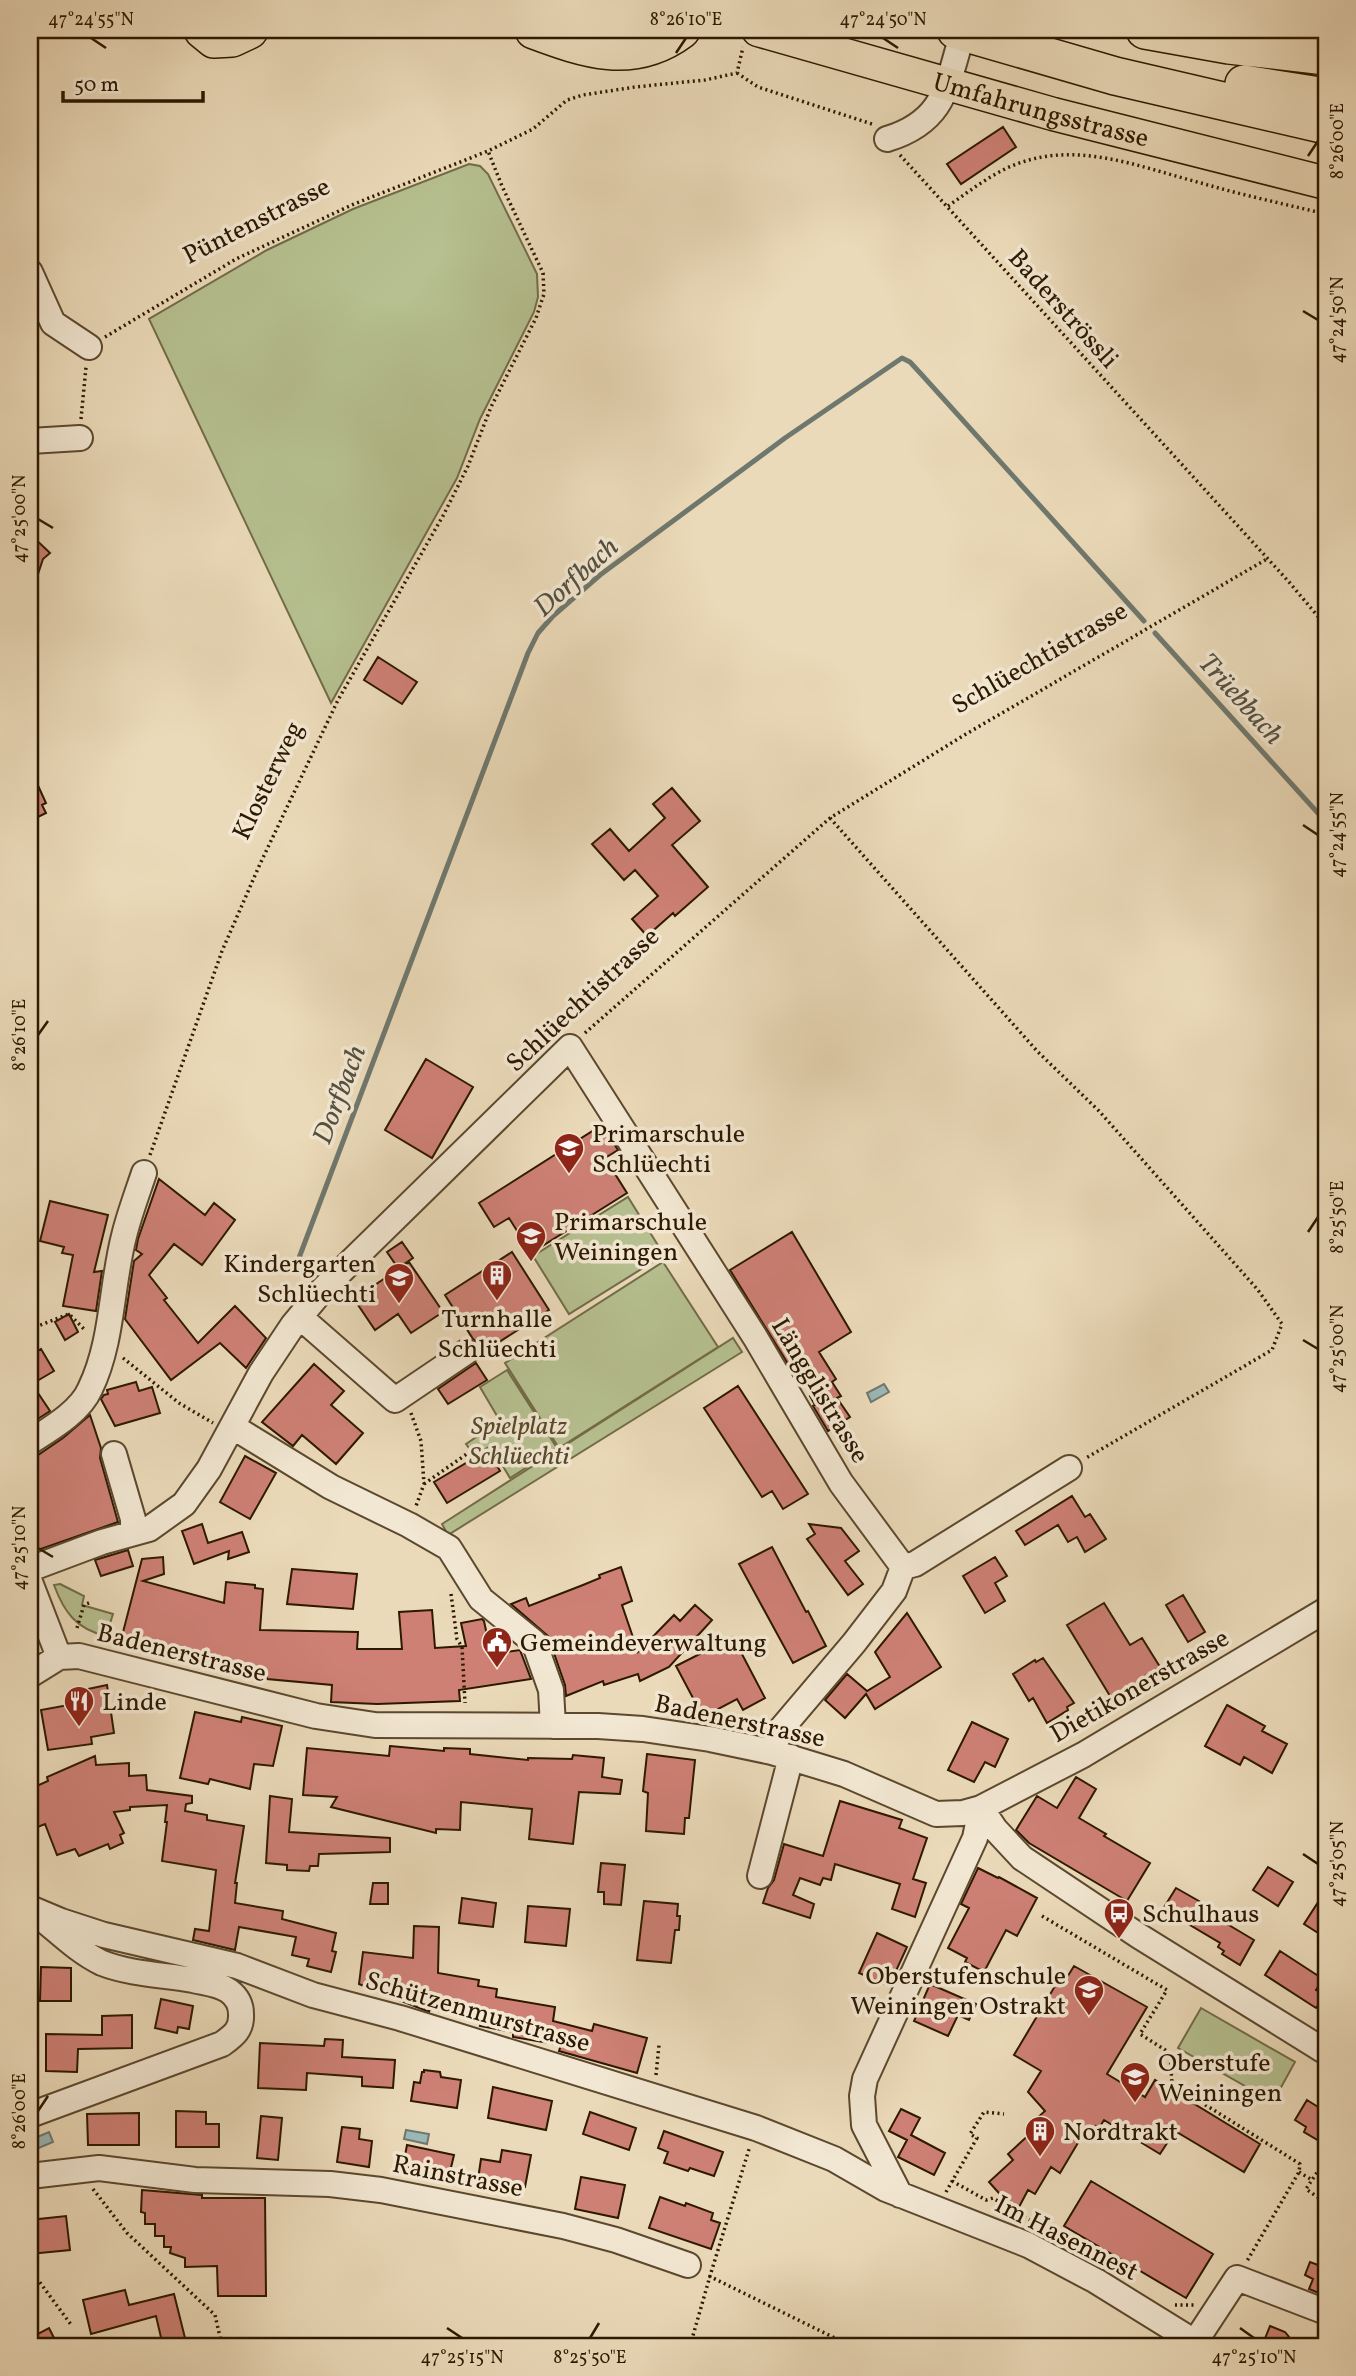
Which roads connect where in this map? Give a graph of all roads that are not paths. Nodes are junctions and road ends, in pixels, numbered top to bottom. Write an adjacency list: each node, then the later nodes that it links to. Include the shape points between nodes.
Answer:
1 (203, 30): 2 (highway, via 214,39 233,38)
2 (249, 30)
3 (534, 30): 7 (highway, via 606,51 640,49)
4 (758, 30): 9 (main road, Umfahrungsstrasse)
5 (1145, 30): 8 (highway)
6 (970, 33): 9 (street); 10 (highway); 11 (highway, via 1115,76)
7 (671, 36)
8 (1326, 56)
9 (947, 86): 12 (street, via 930,116); 13 (main road, Umfahrungsstrasse)
10 (1326, 97)
11 (1326, 125)
12 (887, 139)
13 (1326, 183)
14 (30, 272): 15 (street, via 53,323)
15 (89, 346)
16 (80, 438): 17 (street)
17 (30, 441)
18 (570, 1047): 20 (street, Schlüechtistrasse, via 324,1288); 27 (street, Längglistrasse, via 755,1337 841,1483)
19 (144, 1174): 23 (street, via 124,1236 115,1294 90,1391 63,1421)
20 (300, 1317): 21 (street, via 395,1400); 22 (street, Schlüechtistrasse, via 261,1373)
21 (466, 1352)
22 (231, 1429): 26 (street, Schlüechtistrasse, via 184,1504 149,1529); 33 (street, via 449,1548 481,1599 534,1643 551,1690)
23 (30, 1442)
24 (114, 1454): 26 (street, via 133,1519)
25 (1069, 1468): 27 (street, via 915,1564)
26 (132, 1532): 28 (street, Schlüechtistrasse)
27 (903, 1567): 34 (street, via 894,1591 781,1729)
28 (30, 1569)
29 (30, 1583): 31 (street)
30 (1326, 1610): 35 (street, Dietikonerstrasse, via 1083,1755)
31 (59, 1657): 32 (street); 33 (street, Badenerstrasse, via 79,1656 316,1716 375,1725)
32 (30, 1675)
33 (552, 1726): 34 (street, Badenerstrasse, via 643,1729)
34 (782, 1755): 35 (street, Badenerstrasse, via 844,1774 936,1814); 36 (street)
35 (981, 1808): 38 (street, via 1022,1858); 41 (street, via 975,1838 865,2079 864,2125)
36 (761, 1876)
37 (30, 1907): 39 (street, via 102,1963 211,1984 228,1990 242,2012 235,2035 222,2044); 41 (street, Schützenmurstrasse, via 104,1935 237,1966 313,1995 756,2128 810,2148)
38 (1326, 2053)
39 (30, 2115)
40 (30, 2176): 42 (street, Rainstrasse, via 99,2168 195,2180 381,2190 564,2226)
41 (901, 2194): 44 (street, Im Hasennest, via 1028,2245)
42 (699, 2271)
43 (1326, 2312): 44 (street, via 1237,2278)
44 (1198, 2344)

